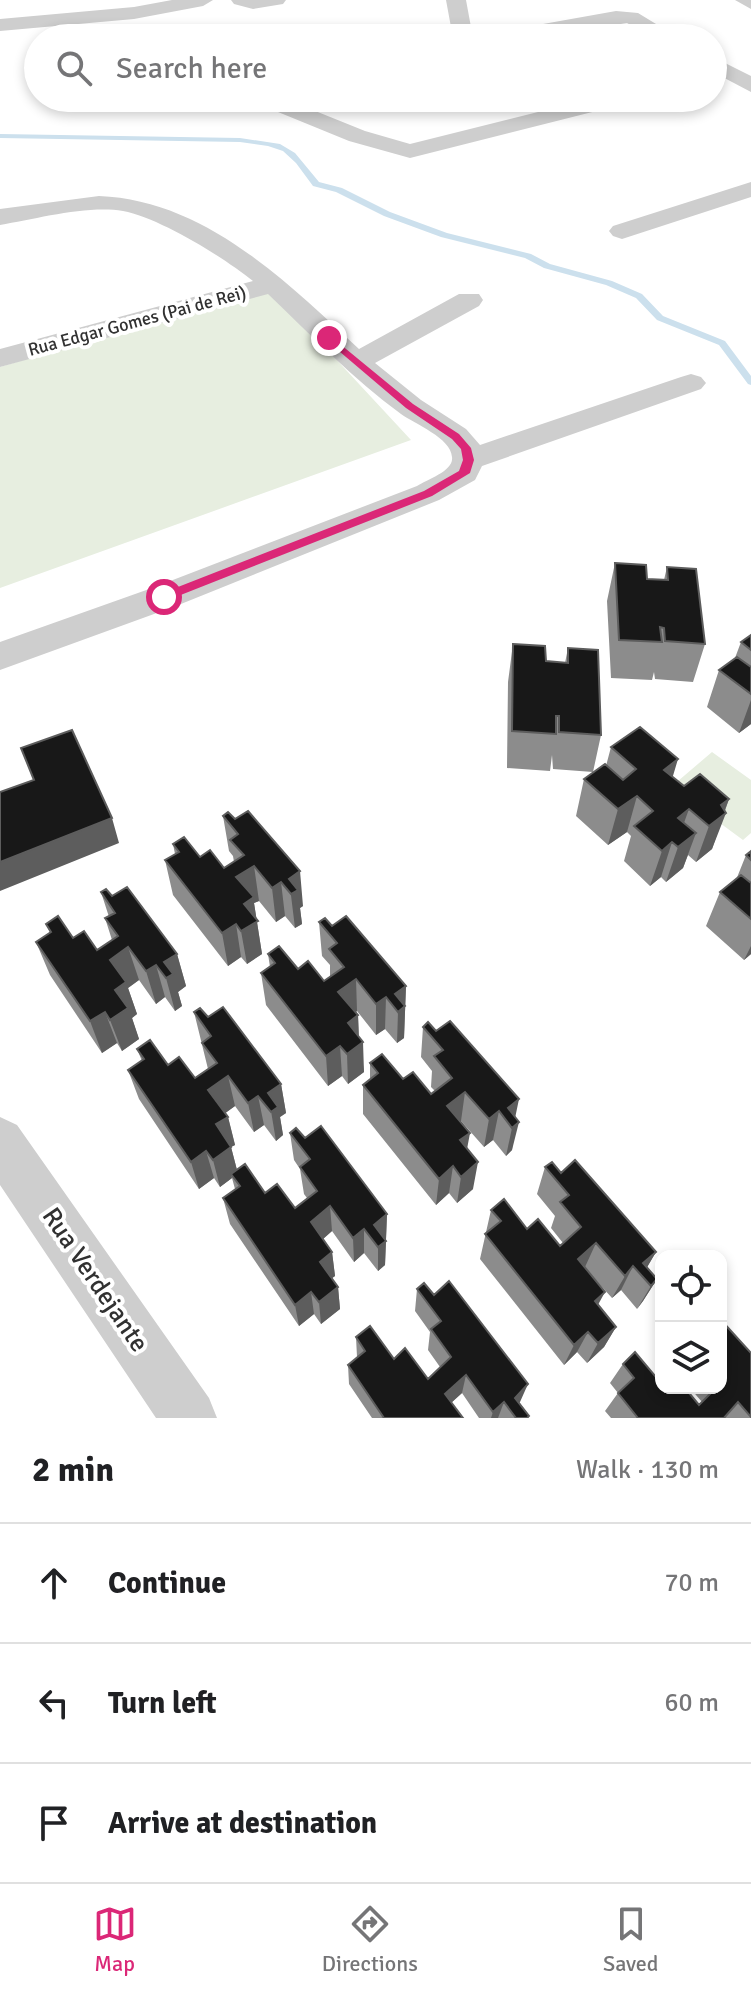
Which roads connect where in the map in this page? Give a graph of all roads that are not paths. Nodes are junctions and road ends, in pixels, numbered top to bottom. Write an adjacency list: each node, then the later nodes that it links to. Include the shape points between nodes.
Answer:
1 (203, 0): 10 (street, via 134,13)
2 (241, 0): 3 (street)
3 (276, 0)
4 (456, 0): 7 (street)
5 (745, 0): 6 (street)
6 (751, 3)
7 (460, 24)
8 (577, 24): 9 (street, via 616,17)
9 (646, 24)
10 (0, 25)
11 (727, 74): 12 (street)
12 (751, 85)
13 (298, 112): 14 (street, via 410,151)
14 (565, 112)
15 (751, 189): 17 (street)
16 (0, 217): 18 (street, via 125,204 160,215 240,258)
17 (622, 231)
18 (273, 284): 20 (street, Rua Edgar Gomes (Pai de Rei)); 21 (street)
19 (469, 300): 21 (street)
20 (0, 358)
21 (356, 362): 23 (street, via 455,436)
22 (691, 383): 23 (street)
23 (469, 460): 24 (street, via 464,473 428,493)
24 (0, 656)
25 (0, 1142): 26 (street, Rua Verdejante)
26 (189, 1418)

